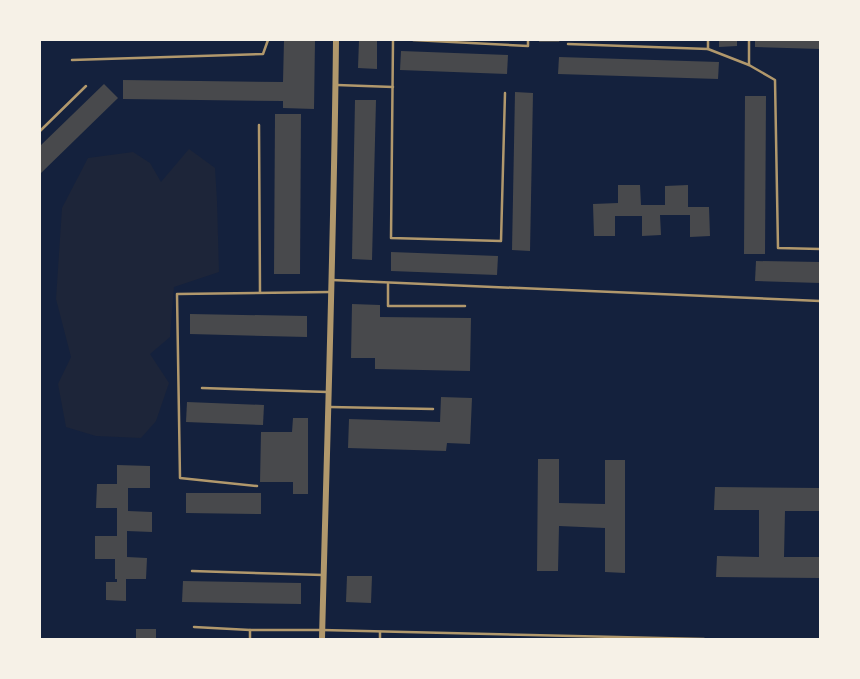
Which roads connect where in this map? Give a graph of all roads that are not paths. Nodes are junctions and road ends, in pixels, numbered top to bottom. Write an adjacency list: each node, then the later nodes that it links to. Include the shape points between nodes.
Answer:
1 (268, 40): 10 (lane, via 262,54)
2 (336, 40): 12 (street)
3 (393, 40): 14 (lane)
4 (413, 40): 5 (lane, via 528,46)
5 (528, 40)
6 (708, 40): 9 (lane)
7 (749, 40): 11 (lane)
8 (568, 44): 9 (lane)
9 (708, 49): 11 (lane)
10 (72, 60)
11 (749, 65): 18 (lane, via 775,80 778,248)
12 (335, 85): 14 (lane); 19 (street)
13 (86, 86): 17 (lane)
14 (393, 87): 15 (lane, via 391,238 501,242)
15 (505, 94)
16 (260, 125): 21 (lane)
17 (40, 131)
18 (820, 250)
19 (331, 280): 20 (lane); 22 (street)
20 (388, 284): 23 (lane); 24 (lane, via 388,306)
21 (260, 292): 22 (lane); 29 (lane, via 177,294 180,478)
22 (331, 292): 26 (street)
23 (820, 301)
24 (466, 306)
25 (202, 388): 26 (lane)
26 (330, 392): 27 (street)
27 (329, 407): 28 (lane); 31 (street)
28 (433, 409)
29 (257, 486)
30 (192, 571): 31 (lane)
31 (323, 575): 34 (street)
32 (194, 627): 33 (lane)
33 (250, 630): 34 (lane); 37 (lane)
34 (322, 630): 35 (lane); 38 (street)
35 (380, 632): 36 (lane); 39 (lane)
36 (505, 635): 40 (lane); 41 (lane)
37 (250, 639)
38 (322, 639)
39 (380, 639)
40 (504, 639)
41 (704, 639)

